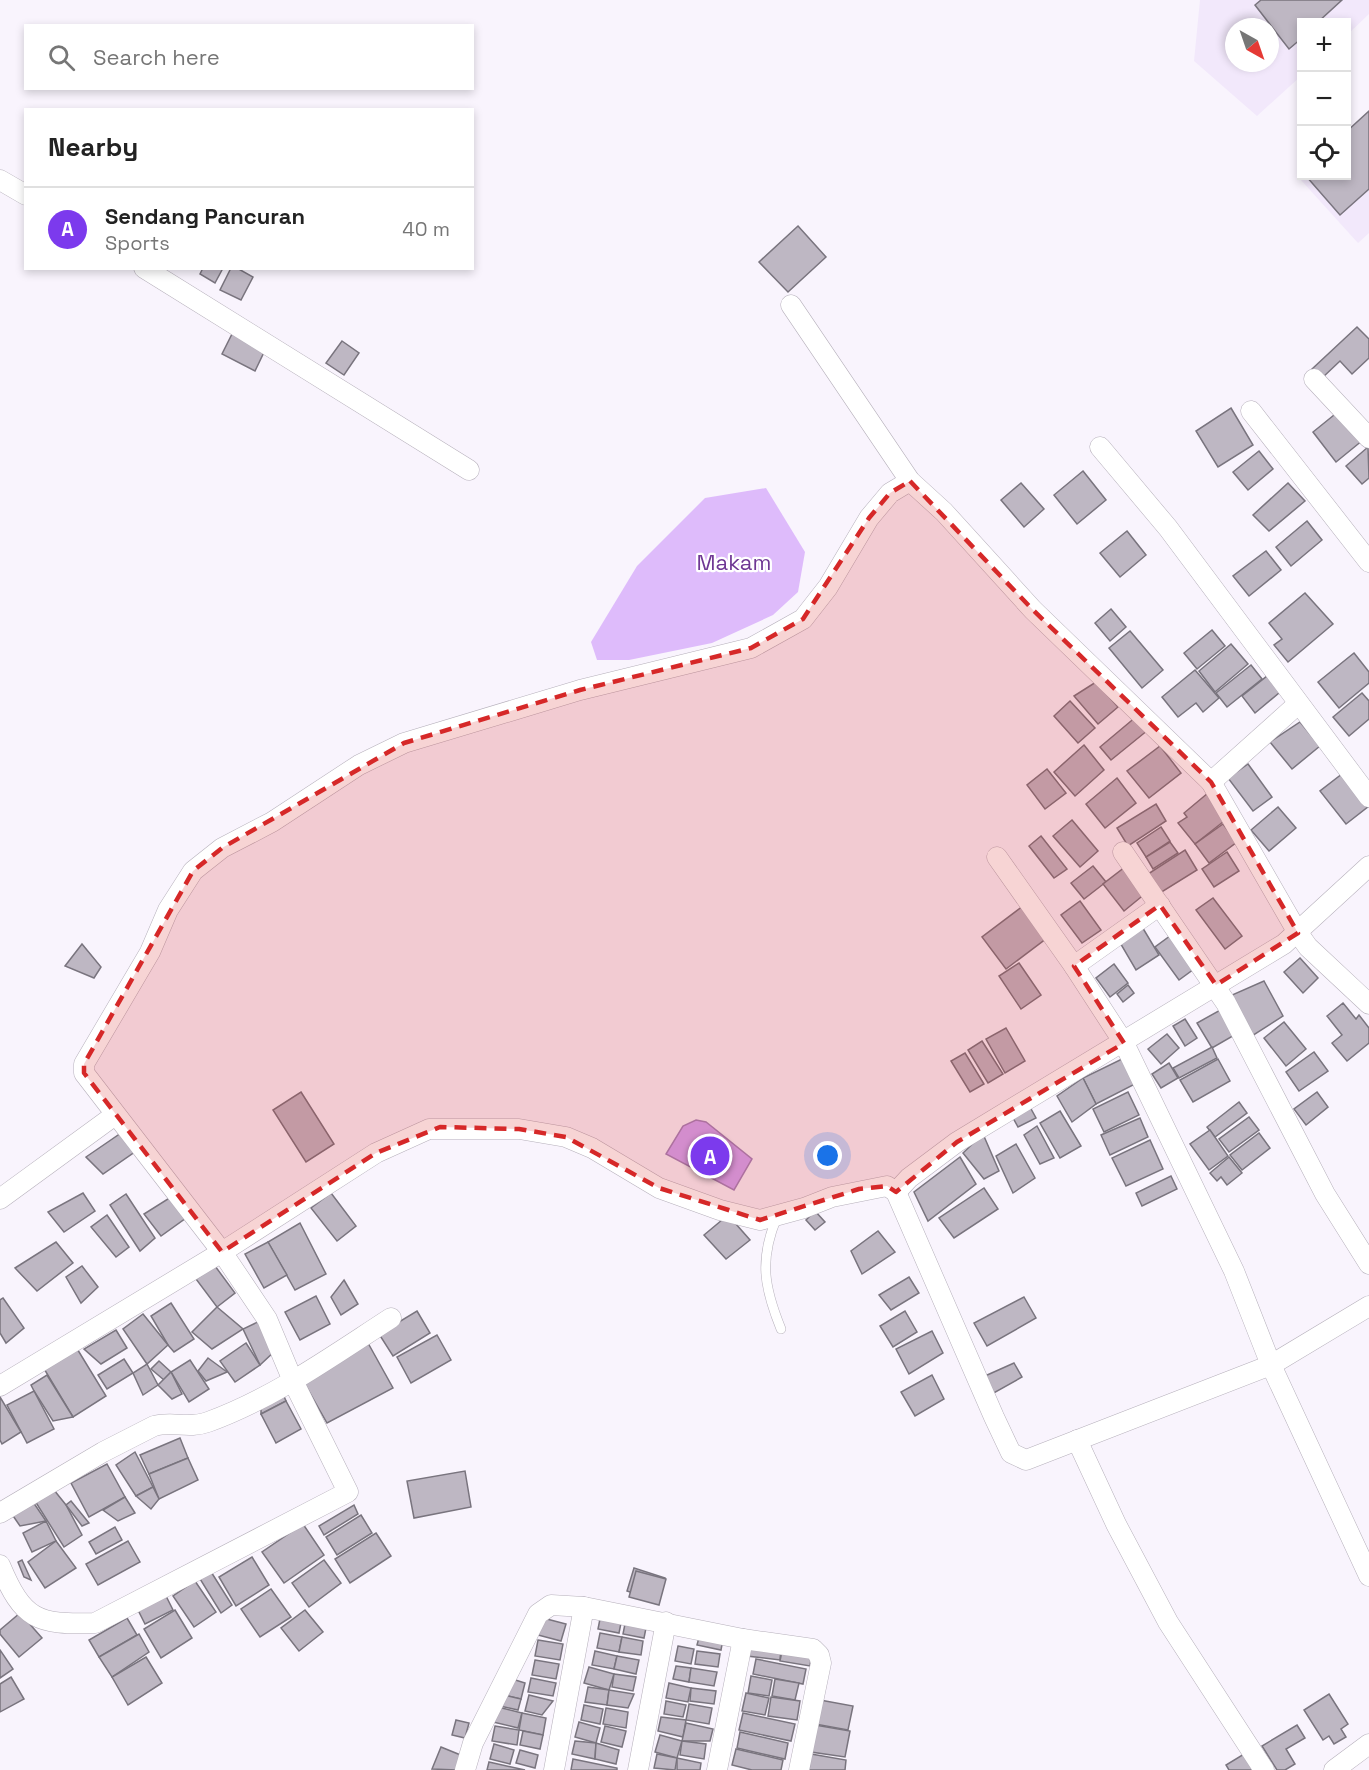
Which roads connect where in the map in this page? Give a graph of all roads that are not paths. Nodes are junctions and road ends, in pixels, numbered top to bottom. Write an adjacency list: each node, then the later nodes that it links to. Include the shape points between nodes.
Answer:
1 (0, 180): 2 (street)
2 (24, 194)
3 (147, 270): 9 (street)
4 (791, 305): 10 (street)
5 (1314, 379): 7 (street)
6 (1251, 411): 11 (street)
7 (1369, 438)
8 (1100, 447): 12 (street, via 1168,528)
9 (469, 470)
10 (910, 481): 13 (street, via 944,512 1033,610); 24 (street, via 890,493 869,518 828,587 803,619 752,648 580,690 404,743 359,765 273,822 222,848 193,871 84,1064 84,1073)
11 (1369, 562)
12 (1298, 704): 13 (street); 14 (street)
13 (1210, 782): 19 (street)
14 (1369, 797)
15 (1123, 852): 18 (street)
16 (997, 857): 20 (street)
17 (1369, 866): 19 (street)
18 (1160, 905): 20 (street); 21 (street)
19 (1298, 933): 21 (street); 22 (street)
20 (1074, 966): 23 (street)
21 (1215, 985): 23 (street); 29 (street, via 1325,1194)
22 (1369, 1004)
23 (1124, 1042): 25 (street, via 957,1142); 33 (street, via 1234,1271)
24 (115, 1115): 26 (street); 28 (street)
25 (896, 1192): 27 (street, via 887,1186 859,1190); 36 (street, via 1011,1453 1026,1460)
26 (0, 1199)
27 (778, 1214): 28 (street, via 760,1220 659,1188 566,1137 519,1129 440,1127 376,1153); 32 (lane, via 764,1274)
28 (222, 1252): 34 (street, via 267,1319); 35 (street)
29 (1369, 1264)
30 (1369, 1306): 33 (street)
31 (391, 1318): 34 (street)
32 (781, 1329)
33 (1271, 1365): 36 (street); 39 (street)
34 (292, 1381): 37 (street, via 208,1422 154,1426); 38 (street, via 348,1492 95,1623 49,1623 29,1613 12,1593)
35 (0, 1386)
36 (1077, 1440): 49 (street, via 1168,1622)
37 (0, 1512)
38 (0, 1565)
39 (1369, 1576)
40 (584, 1607): 41 (street); 44 (street, via 551,1605 538,1614 473,1743); 45 (street)
41 (666, 1622): 42 (street); 46 (street)
42 (743, 1639): 47 (street); 48 (street, via 813,1649 819,1654 821,1663)
43 (1369, 1744): 50 (street)
44 (465, 1770)
45 (554, 1770)
46 (638, 1770)
47 (717, 1770)
48 (799, 1770)
49 (1264, 1770)
50 (1334, 1770)

